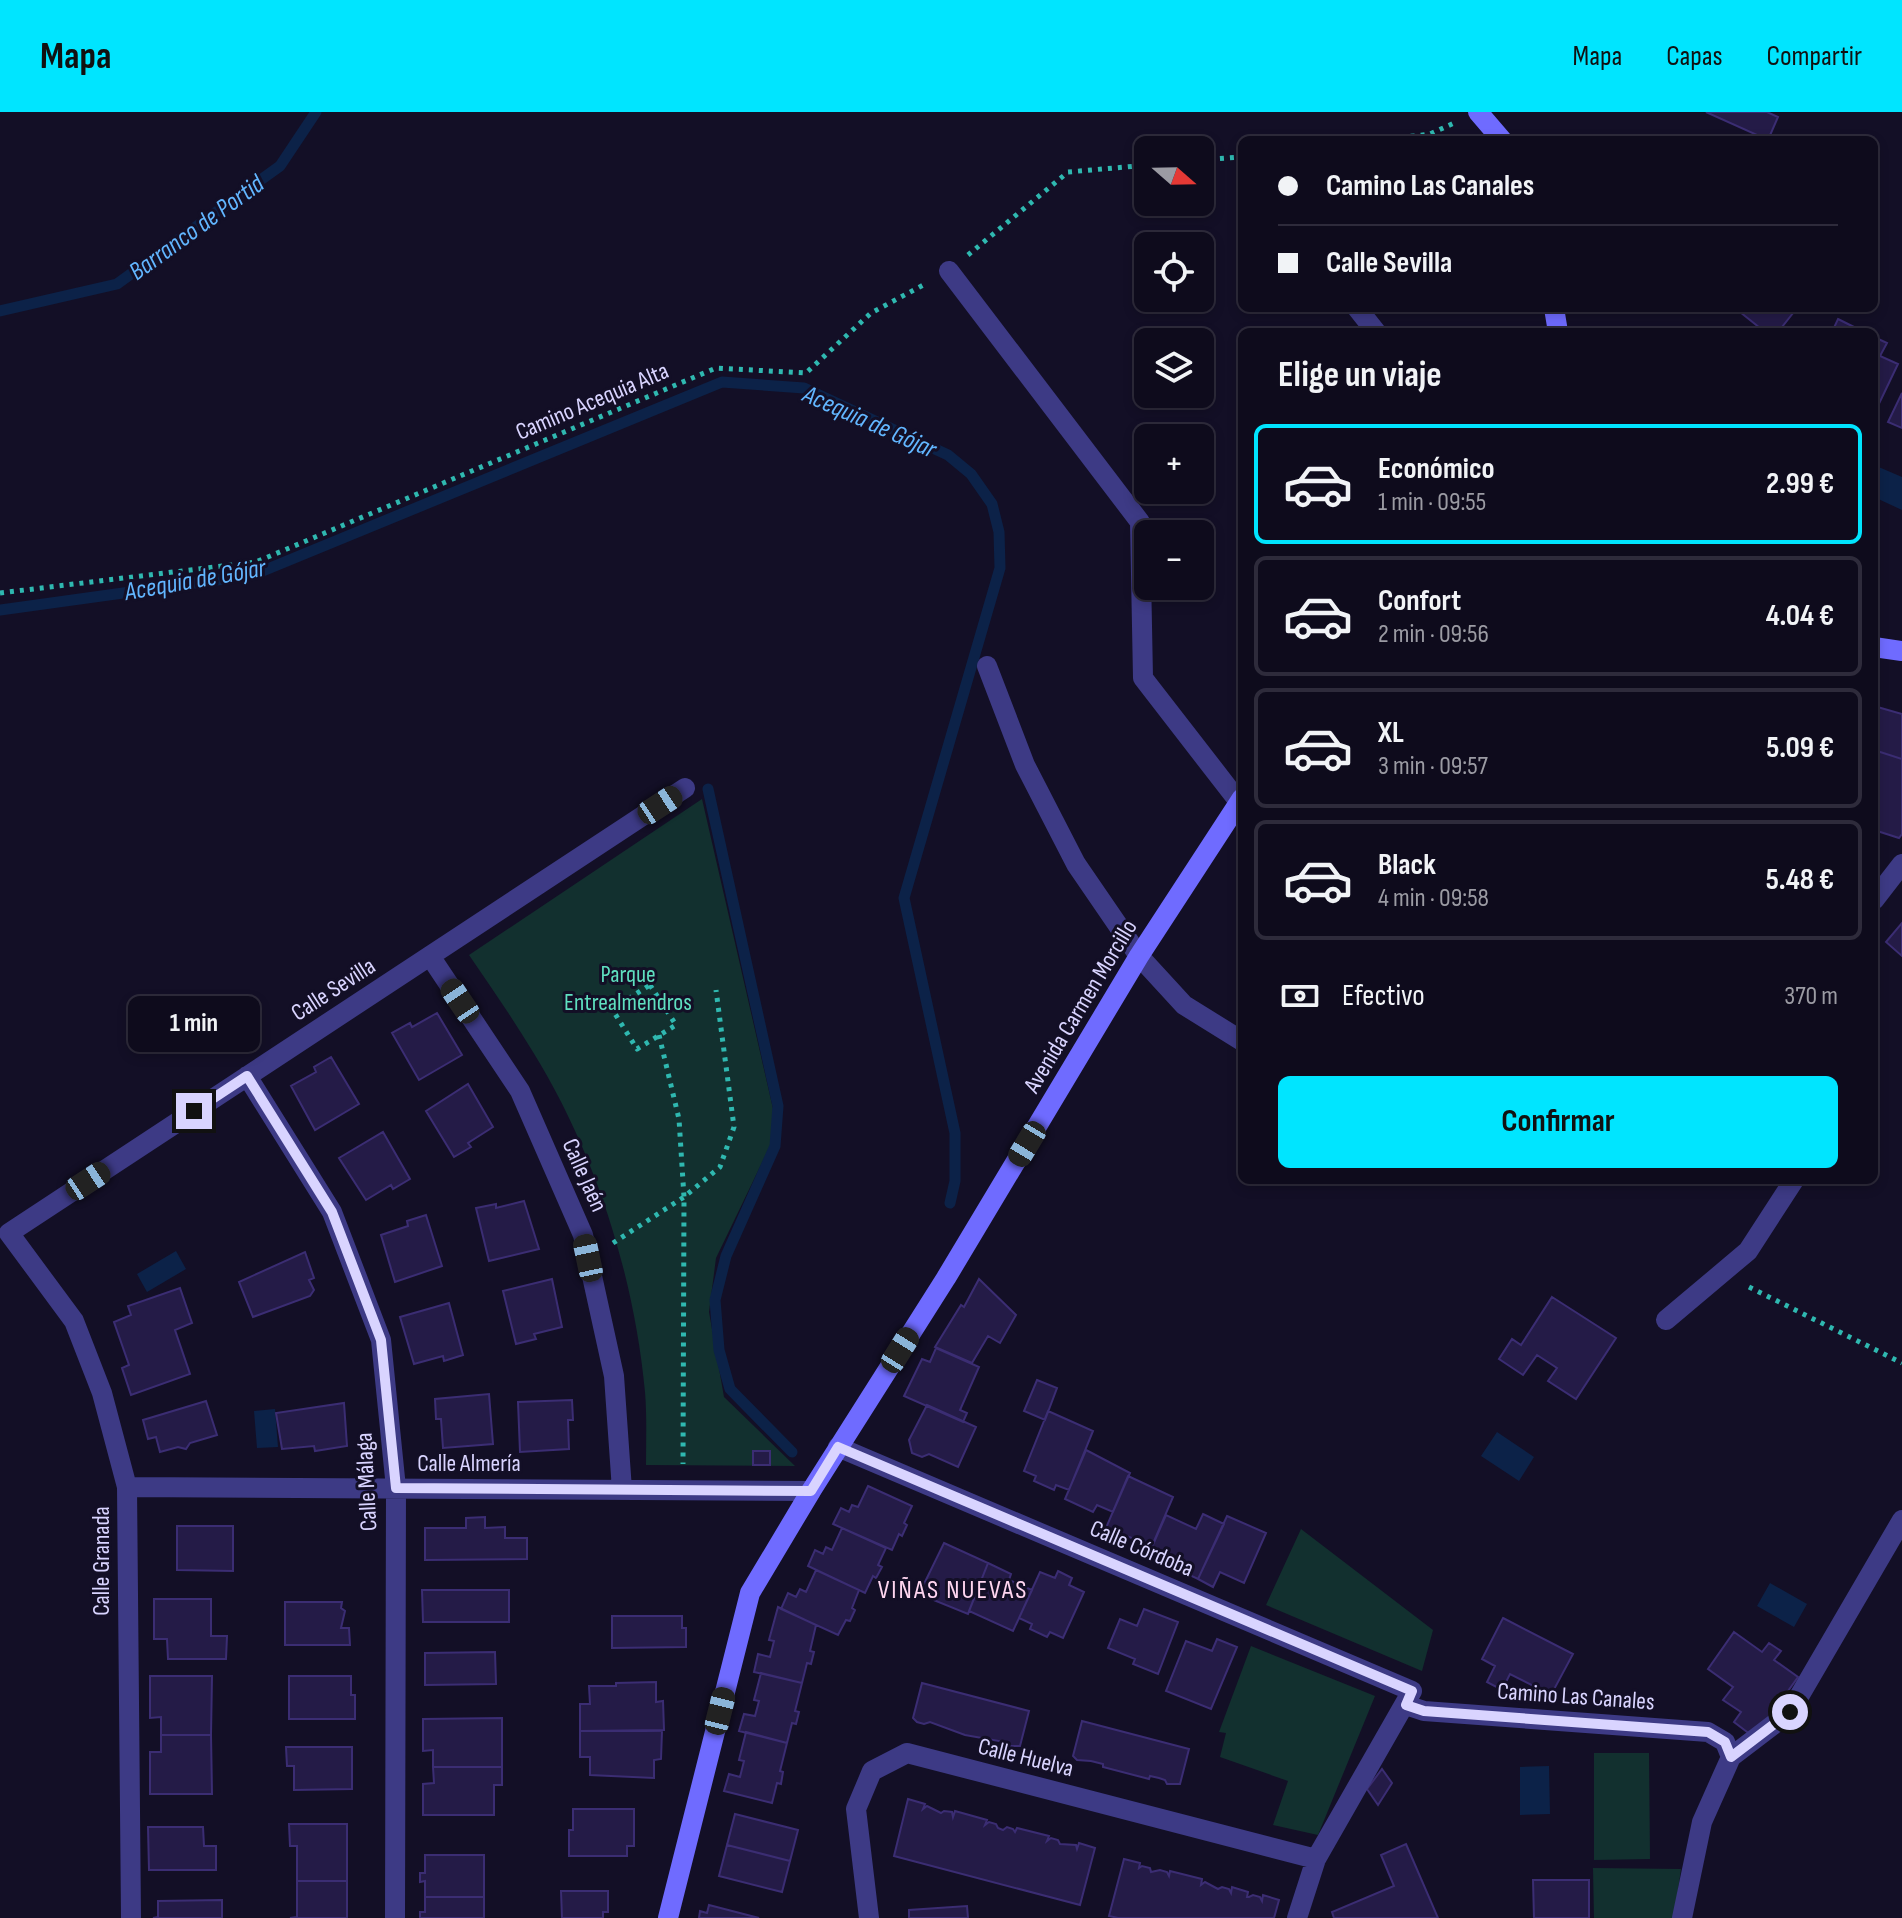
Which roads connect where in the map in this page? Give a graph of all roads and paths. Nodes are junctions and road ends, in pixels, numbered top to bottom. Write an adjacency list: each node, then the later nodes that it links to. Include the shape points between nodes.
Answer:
1 (1472, 115): 2 (path); 3 (street)
2 (1414, 136)
3 (1497, 136)
4 (1238, 157): 5 (path)
5 (1214, 159)
6 (1134, 166): 7 (path, Camino Acequia Alta, via 1068,172)
7 (949, 271): 10 (path, Camino Acequia Alta, via 871,313 806,373 716,368 256,562); 15 (street, via 1140,522 1143,678)
8 (1360, 312): 9 (street)
9 (1373, 328)
10 (0, 593)
11 (1878, 648): 12 (street)
12 (1902, 651)
13 (987, 666): 20 (street, via 1025,765 1076,864)
14 (685, 788): 19 (street, Calle Sevilla)
15 (1238, 797)
16 (1238, 803): 20 (street, Avenida Carmen Morcillo)
17 (1889, 876): 18 (street)
18 (1878, 894)
19 (430, 956): 24 (street, Calle Sevilla); 28 (street, Calle Jaén, via 520,1091 583,1235)
20 (1139, 956): 23 (street, via 1184,1005); 32 (street, Avenida Carmen Morcillo)
21 (716, 990): 26 (path, via 734,1127 720,1167)
22 (659, 1035): 22 (path, via 637,1049 612,1009 650,985 676,1025); 26 (path, via 679,1119)
23 (1238, 1039)
24 (247, 1076): 27 (street, Calle Sevilla); 34 (street, Calle Málaga, via 332,1212 381,1340)
25 (1791, 1184): 29 (street, via 1748,1251)
26 (684, 1197): 28 (path); 36 (path)
27 (9, 1233): 33 (street, Calle Granada, via 74,1321 102,1393)
28 (588, 1258): 35 (street, Calle Jaén, via 614,1376)
29 (1722, 1273): 30 (street); 31 (path)
30 (1666, 1320)
31 (1902, 1363)
32 (838, 1447): 37 (street, Avenida Carmen Morcillo); 39 (street, Calle Córdoba, via 1412,1691)
33 (127, 1487): 34 (street, Calle Almería); 42 (street, Calle Granada)
34 (396, 1488): 35 (street, Calle Almería); 43 (street, Calle Málaga)
35 (622, 1490): 36 (street, Calle Almería)
36 (683, 1490): 37 (street, Calle Almería)
37 (811, 1491): 44 (street, Avenida Carmen Morcillo, via 750,1593)
38 (1902, 1520): 40 (street, via 1790,1712)
39 (1406, 1705): 40 (street, Camino Las Canales, via 1424,1711 1708,1732 1725,1742); 41 (street)
40 (1731, 1757): 47 (street, via 1702,1822)
41 (1316, 1859): 45 (street, Calle Huelva, via 907,1753 872,1771 856,1809); 46 (street)
42 (131, 1918)
43 (395, 1918)
44 (668, 1918)
45 (869, 1918)
46 (1297, 1918)
47 (1682, 1918)

